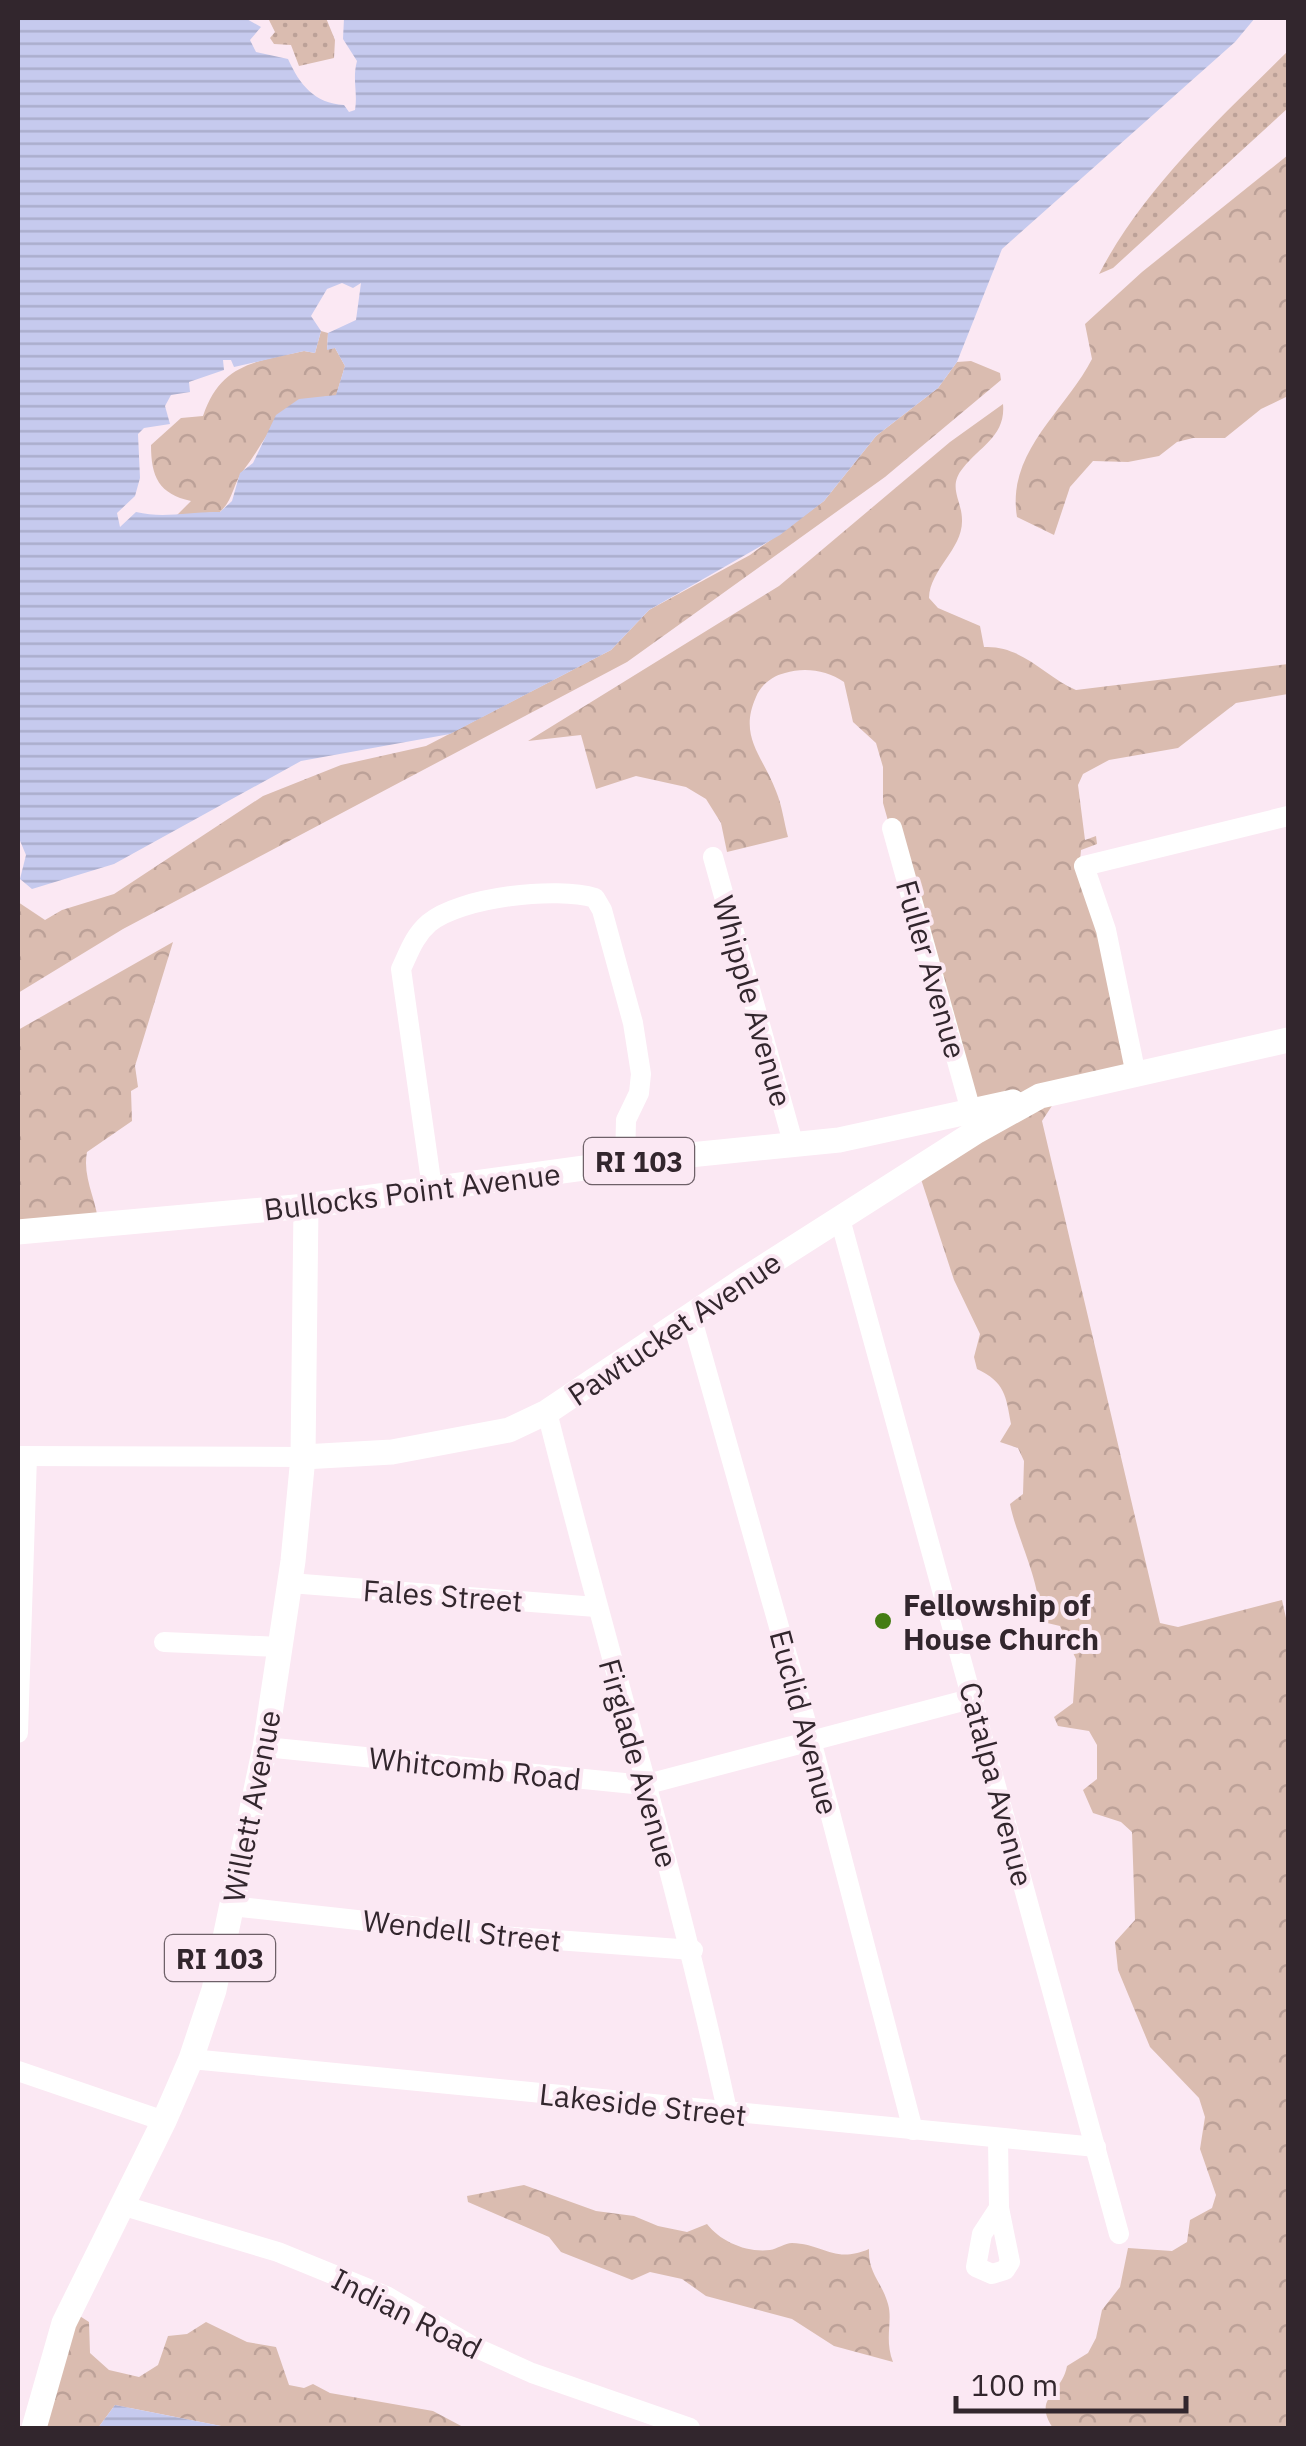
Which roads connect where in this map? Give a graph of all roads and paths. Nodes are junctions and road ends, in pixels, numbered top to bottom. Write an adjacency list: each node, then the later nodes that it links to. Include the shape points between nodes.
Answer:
1 (1288, 816): 5 (street, via 1084,866 1106,930)
2 (892, 828): 6 (street, Fuller Avenue)
3 (713, 857): 8 (street, Whipple Avenue)
4 (1288, 1040): 5 (main road, RI 103)
5 (1136, 1075): 6 (main road, Bullocks Point Avenue / RI 103, via 1040,1096)
6 (974, 1121): 7 (main road, Bullocks Point Avenue / RI 103); 10 (main road, Pawtucket Avenue / RI 103)
7 (896, 1131): 8 (main road, Bullocks Point Avenue / RI 103); 10 (main road)
8 (794, 1146): 9 (main road, Bullocks Point Avenue / RI 103)
9 (624, 1164): 11 (main road, Bullocks Point Avenue / RI 103); 11 (street, via 626,1120 641,1074 602,910 595,898 579,893 510,898 454,906 440,915 414,941 401,970)
10 (911, 1174): 13 (main road, Pawtucket Avenue / RI 103)
11 (432, 1188): 12 (main road, Bullocks Point Avenue / RI 103)
12 (306, 1206): 14 (main road, Bullocks Point Avenue); 18 (main road, Willett Avenue / RI 103)
13 (840, 1220): 15 (main road, Pawtucket Avenue / RI 103); 23 (street, Catalpa Avenue)
14 (18, 1232)
15 (691, 1316): 16 (main road, Pawtucket Avenue / RI 103); 25 (street, Euclid Avenue)
16 (548, 1412): 18 (main road, Pawtucket Avenue / RI 103, via 491,1436); 20 (street, Firglade Avenue)
17 (22, 1456): 18 (street, Pawtucket Avenue); 24 (street)
18 (302, 1457): 19 (main road, Willett Avenue / RI 103)
19 (290, 1583): 20 (street, Fales Street); 22 (main road, Willett Avenue / RI 103)
20 (596, 1607): 27 (street, Firglade Avenue)
21 (164, 1642): 22 (street)
22 (280, 1647): 26 (main road, Willett Avenue / RI 103)
23 (974, 1698): 25 (street, Whitcomb Road); 36 (street, Catalpa Avenue)
24 (18, 1733)
25 (811, 1740): 27 (street, Whitcomb Road); 34 (street, Euclid Avenue)
26 (264, 1747): 27 (street, Whitcomb Road); 28 (main road, Willett Avenue / RI 103)
27 (644, 1785): 29 (street, Firglade Avenue)
28 (232, 1906): 29 (street, Wendell Street); 30 (main road, Willett Avenue / RI 103)
29 (693, 1950): 32 (street, Firglade Avenue)
30 (192, 2059): 32 (street, Lakeside Street); 33 (main road, Willett Avenue / RI 103)
31 (18, 2071): 33 (street)
32 (728, 2114): 34 (street, Lakeside Street)
33 (164, 2121): 37 (main road, Willett Avenue / RI 103)
34 (913, 2130): 35 (street, Lakeside Street)
35 (998, 2138): 36 (street, Lakeside Street); 38 (street)
36 (1096, 2147): 39 (street, Catalpa Avenue)
37 (122, 2205): 40 (main road, Willett Avenue / RI 103, via 64,2323); 41 (street, Indian Road, via 278,2252 386,2296 532,2373)
38 (998, 2208)
39 (1119, 2234)
40 (34, 2428)
41 (690, 2428)

